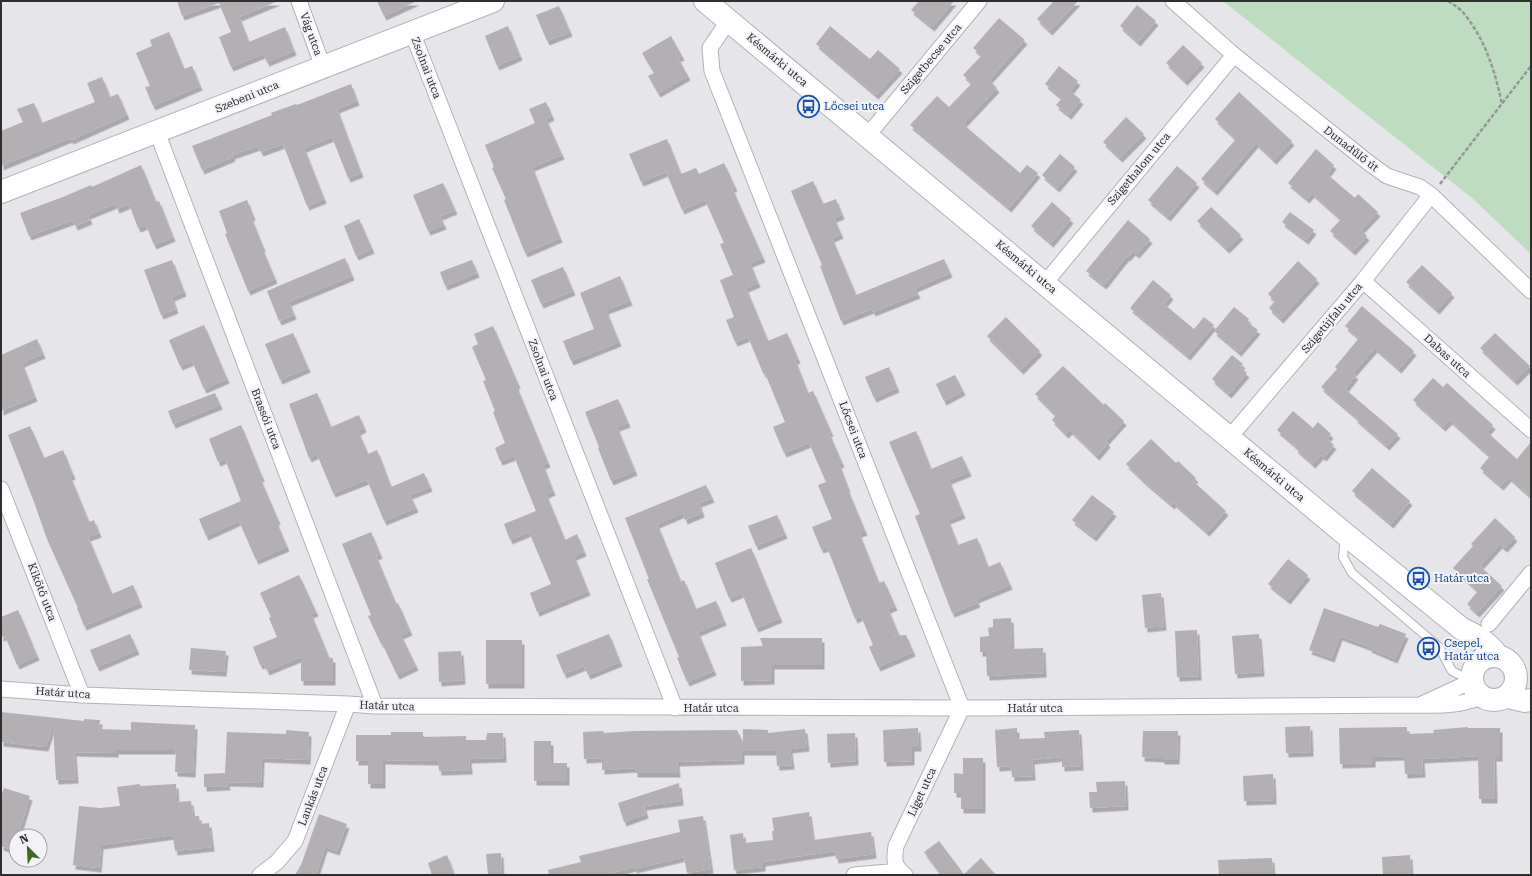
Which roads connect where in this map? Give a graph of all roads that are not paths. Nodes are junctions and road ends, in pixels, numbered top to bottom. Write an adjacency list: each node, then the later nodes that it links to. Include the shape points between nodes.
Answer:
1 (299, 1): 9 (street, Vág utca)
2 (493, 1): 7 (street, Szebeni utca)
3 (706, 1): 6 (street, Késmárki utca)
4 (979, 1): 11 (street, Szigetbecse utca)
5 (1173, 1): 8 (street, Dunadűlő út)
6 (729, 20): 11 (street, Késmárki utca); 34 (street, Lőcsei utca, via 710,48 712,72)
7 (412, 32): 9 (street, Szebeni utca); 33 (street, Zsolnai utca)
8 (1234, 55): 13 (street, Dunadűlő út, via 1369,164 1387,176 1420,187); 15 (street, Szigethalom utca)
9 (323, 66): 10 (street, Szebeni utca)
10 (157, 132): 12 (street, Szebeni utca); 32 (street, Brassói utca)
11 (868, 135): 15 (street, Késmárki utca)
12 (1, 192)
13 (1431, 196): 14 (street, Szigetújfalu utca); 16 (street, Dunadűlő út)
14 (1363, 281): 17 (street, Dabas utca); 18 (street, Szigetújfalu utca)
15 (1045, 282): 18 (street, Késmárki utca)
16 (1531, 291)
17 (1531, 430)
18 (1229, 438): 20 (street, Késmárki utca)
19 (1, 489): 28 (street, Kikötő utca)
20 (1345, 534): 23 (street, Késmárki utca); 25 (lane, via 1343,557 1352,573 1439,648 1452,671)
21 (1531, 573): 22 (street)
22 (1489, 624)
23 (1462, 629): 24 (street, Késmárki utca, via 1479,637); 25 (street)
24 (1498, 656): 25 (street, via 1488,656 1480,661); 26 (street, via 1507,660)
25 (1476, 681): 29 (street, via 1489,700 1498,701); 34 (street, Határ utca, via 1468,702 1445,706)
26 (1524, 681): 29 (street, via 1516,685)
27 (1, 689): 28 (street, Határ utca)
28 (82, 695): 31 (street, Határ utca)
29 (1508, 697): 30 (street)
30 (1531, 700)
31 (348, 704): 32 (street, Határ utca); 36 (street, Lankás utca, via 295,841 277,862)
32 (375, 706): 33 (street, Határ utca)
33 (674, 708): 34 (street, Határ utca)
34 (962, 708): 35 (street, Liget utca, via 896,846 894,860)
35 (902, 873): 37 (street)
36 (260, 875)
37 (854, 875)

